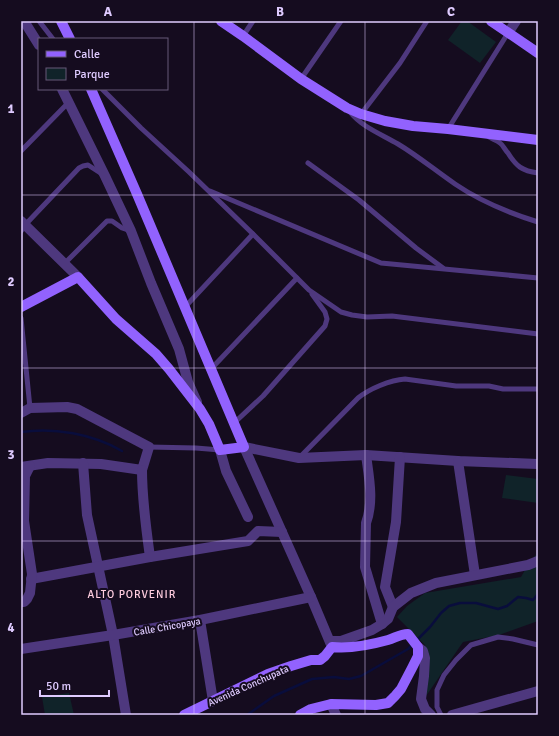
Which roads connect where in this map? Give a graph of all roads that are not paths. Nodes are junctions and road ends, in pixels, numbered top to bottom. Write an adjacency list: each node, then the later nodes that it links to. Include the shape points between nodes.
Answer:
1 (24, 21): 14 (street)
2 (39, 21): 12 (lane)
3 (61, 21): 13 (street)
4 (221, 21): 11 (street)
5 (253, 21): 11 (lane)
6 (341, 21): 16 (lane)
7 (427, 21): 22 (lane, via 400,63)
8 (491, 21): 10 (street)
9 (516, 21): 10 (street)
10 (508, 33): 15 (street); 23 (lane)
11 (243, 36): 16 (street)
12 (53, 38)
13 (70, 38)
14 (38, 43)
15 (538, 53)
16 (301, 79): 21 (street)
17 (63, 90): 20 (street)
18 (91, 90): 42 (street)
19 (103, 90): 30 (lane)
20 (69, 102): 26 (lane); 29 (street)
21 (347, 108): 22 (street); 31 (lane, via 362,124 398,144 477,197 518,216)
22 (361, 114): 23 (street, via 413,126)
23 (448, 129): 24 (street)
24 (481, 133): 25 (street); 28 (lane, via 500,143 517,166)
25 (538, 140)
26 (21, 151)
27 (308, 162): 36 (lane)
28 (538, 173)
29 (105, 176): 32 (lane, via 88,165 79,168); 33 (street)
30 (206, 190): 34 (lane); 36 (lane, via 381,263)
31 (538, 222)
32 (22, 226): 35 (street)
33 (131, 231): 35 (lane, via 112,221 107,222); 48 (street, via 179,349 188,382)
34 (253, 234): 38 (lane); 42 (lane)
35 (64, 264): 37 (street)
36 (444, 268): 39 (lane)
37 (78, 277): 41 (street); 48 (street, via 116,319 156,354)
38 (297, 278): 40 (lane); 45 (lane)
39 (538, 278)
40 (309, 290): 44 (lane, via 341,312 352,315 392,316); 50 (lane, via 325,312 326,326 263,396)
41 (21, 307)
42 (185, 307): 45 (street)
43 (21, 318): 47 (lane)
44 (538, 334)
45 (211, 369): 50 (street)
46 (538, 389): 56 (lane, via 456,386 405,379 391,381 358,398)
47 (30, 408): 49 (street); 51 (street, via 78,409)
48 (200, 409): 53 (street)
49 (21, 413)
50 (234, 423): 52 (street)
51 (149, 447): 53 (lane); 61 (street)
52 (244, 447): 53 (street); 56 (street); 63 (street)
53 (220, 450): 62 (street, via 226,471)
54 (366, 455): 55 (street); 56 (street); 73 (street, via 371,497 366,523 365,567)
55 (400, 457): 57 (street); 71 (street, via 396,522 385,587)
56 (299, 458)
57 (458, 461): 59 (street); 67 (street)
58 (83, 463): 60 (street); 61 (street); 66 (street, via 87,515)
59 (538, 464)
60 (26, 466): 68 (street, via 24,521)
61 (142, 470): 64 (street, via 142,496)
62 (248, 517)
63 (282, 532): 64 (street, via 258,531 248,541); 69 (street)
64 (150, 557): 66 (street)
65 (538, 561): 67 (street)
66 (98, 567): 68 (street); 74 (street)
67 (475, 575): 71 (street, via 436,583 411,593)
68 (31, 580): 70 (street, via 30,593 27,599)
69 (311, 597): 72 (street, Calle Chicopaya); 75 (street)
70 (21, 602)
71 (393, 607): 73 (street)
72 (200, 620): 74 (street, Calle Chicopaya); 80 (street)
73 (382, 624): 75 (street)
74 (112, 635): 78 (street, Calle Chicopaya); 82 (street)
75 (331, 644): 77 (street, via 342,648 362,646 408,634); 80 (street, Avenida Conchupata, via 320,660 311,660 268,674)
76 (538, 646): 87 (lane, via 498,637 472,646 444,675 437,690 437,707)
77 (418, 647): 81 (street, via 418,656 401,689 388,703 376,706); 86 (street, via 423,651 425,658 421,699)
78 (21, 649)
79 (538, 691): 88 (street)
80 (213, 701): 83 (street, Avenida Conchupata)
81 (331, 704): 84 (street); 85 (street)
82 (126, 715)
83 (184, 715)
84 (300, 715)
85 (336, 715)
86 (431, 715)
87 (441, 715)
88 (452, 715)

